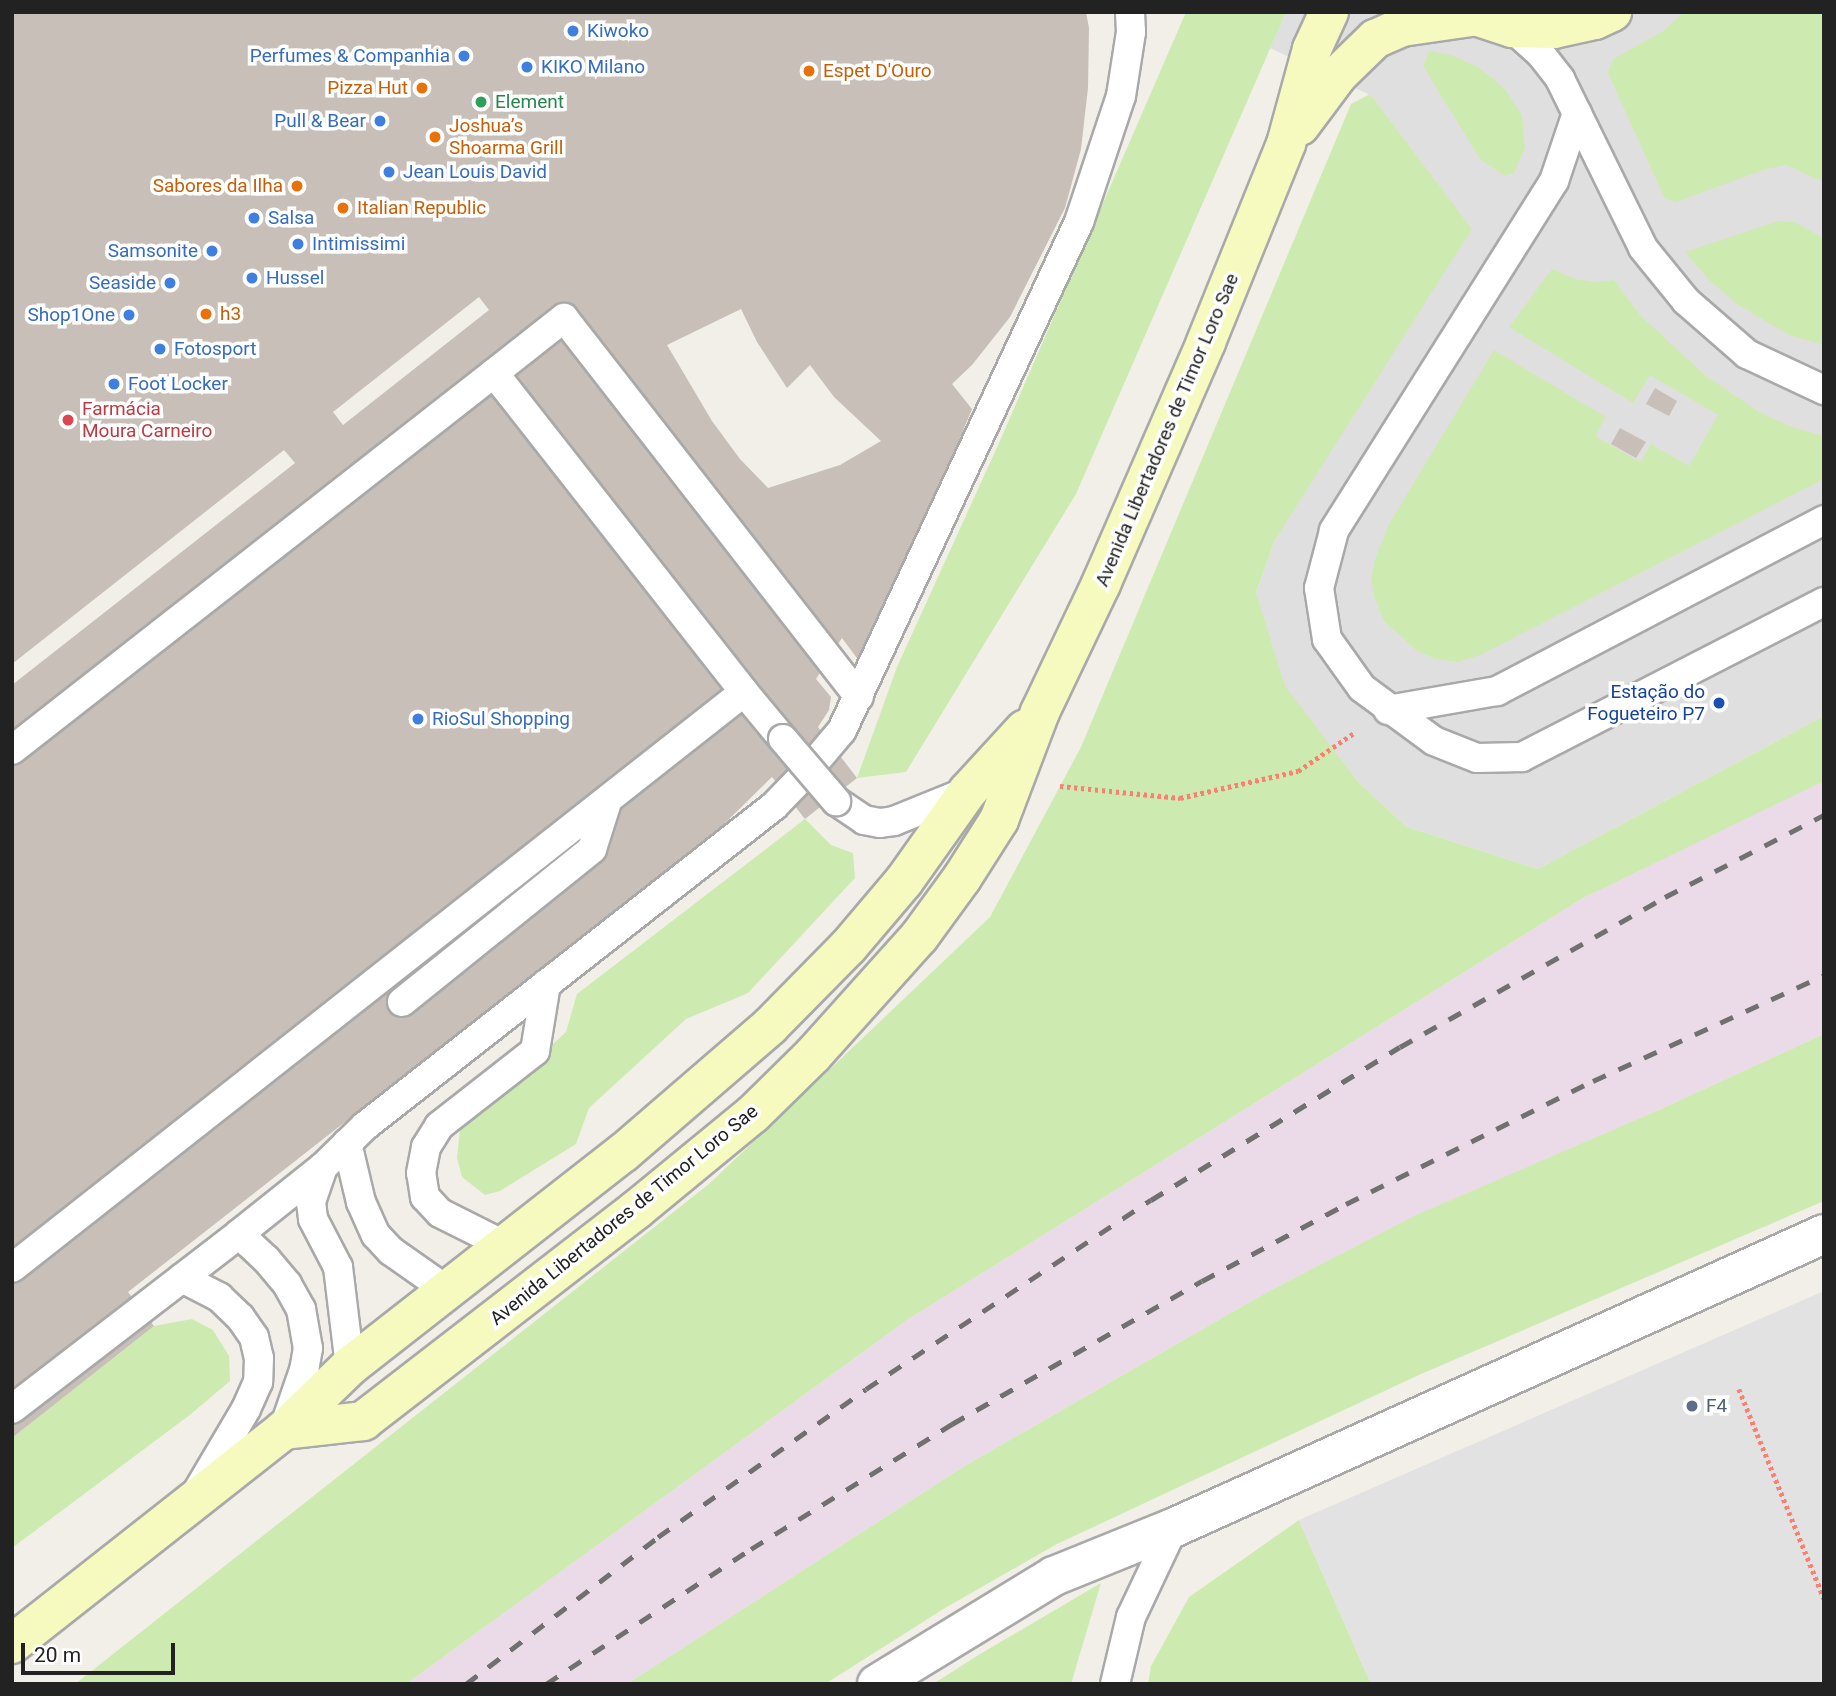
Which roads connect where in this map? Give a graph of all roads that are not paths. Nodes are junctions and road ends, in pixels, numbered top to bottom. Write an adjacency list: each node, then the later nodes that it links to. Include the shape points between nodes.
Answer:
1 (1130, 12): 13 (lane, via 1121,96 1079,222)
2 (1329, 12): 7 (main road, Avenida Libertadores de Timor Loro Sae, via 1312,49)
3 (1612, 12): 5 (main road, via 1554,29)
4 (1467, 15): 5 (main road); 7 (main road, Avenida Libertadores de Timor Loro Sae, via 1413,25 1375,39 1338,75)
5 (1512, 28): 6 (lane, via 1547,62)
6 (1577, 113): 9 (lane, via 1643,248 1686,301 1747,354); 14 (lane, via 1554,181 1334,531 1319,588 1327,639 1362,688)
7 (1286, 144): 15 (main road, Avenida Libertadores de Timor Loro Sae, via 1107,572)
8 (494, 373): 12 (lane); 13 (lane, via 564,317); 16 (lane)
9 (1822, 388)
10 (1824, 520): 14 (lane, via 1497,691)
11 (1824, 602): 14 (lane, via 1522,757 1477,758 1434,741)
12 (744, 692): 17 (lane, bridge, via 836,801 863,820 894,821); 18 (lane)
13 (859, 697): 19 (lane, via 842,730 774,806)
14 (1388, 710)
15 (1040, 712): 17 (main road, Avenida Libertadores de Timor Loro Sae); 29 (main road, Avenida Libertadores de Timor Loro Sae, via 999,820 919,937 813,1055 699,1160)
16 (12, 750)
17 (968, 791): 25 (main road, Avenida Libertadores de Timor Loro Sae, via 904,881 856,938 770,1026)
18 (608, 799): 20 (lane, via 593,849); 26 (lane)
19 (546, 985): 21 (lane); 25 (lane, via 535,1051 439,1126 426,1147 421,1173 425,1196 440,1213)
20 (402, 1002)
21 (347, 1143): 22 (lane); 28 (lane, via 361,1202 376,1234 391,1251)
22 (323, 1167): 23 (lane); 30 (lane, via 311,1202 313,1219 338,1267)
23 (239, 1234): 27 (lane); 33 (lane, via 287,1284 301,1309 308,1348)
24 (1824, 1234): 35 (street)
25 (506, 1246): 28 (main road, Avenida Libertadores de Timor Loro Sae)
26 (12, 1268)
27 (182, 1278): 31 (lane); 34 (lane, via 219,1297 240,1317 254,1337 259,1358 258,1382 246,1409)
28 (448, 1291): 29 (main road); 30 (main road, Avenida Libertadores de Timor Loro Sae)
29 (524, 1297): 32 (main road, Avenida Libertadores de Timor Loro Sae)
30 (350, 1366): 32 (main road); 33 (main road, Avenida Libertadores de Timor Loro Sae)
31 (12, 1409)
32 (363, 1421): 33 (main road)
33 (284, 1430): 34 (main road, Avenida Libertadores de Timor Loro Sae)
34 (189, 1504): 36 (main road, Avenida Libertadores de Timor Loro Sae)
35 (1173, 1528): 37 (street, via 1054,1576); 38 (lane, via 1131,1617)
36 (12, 1644)
37 (877, 1684)
38 (1115, 1684)

